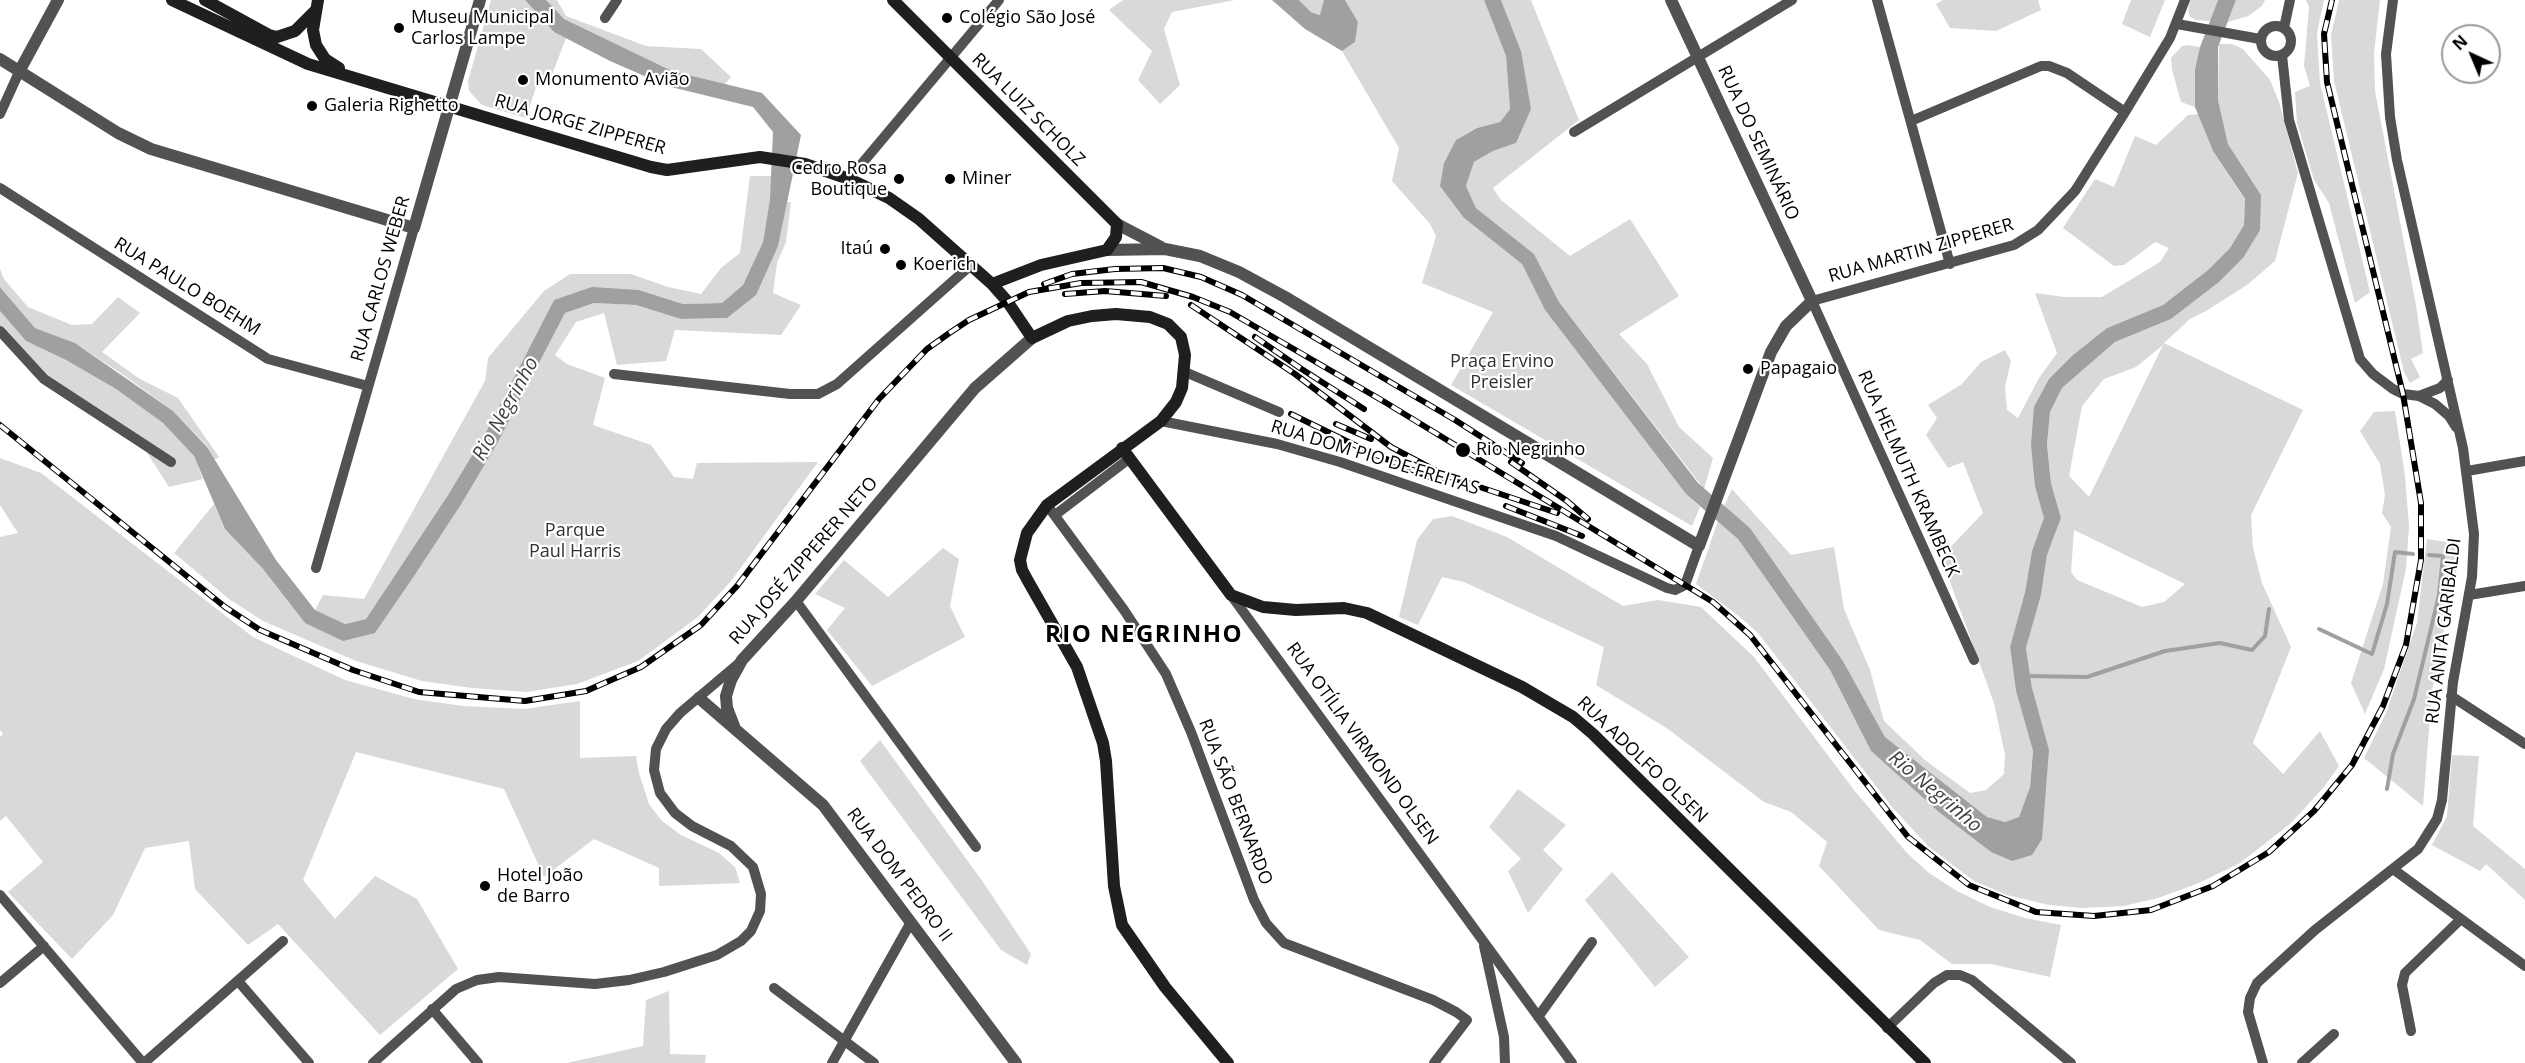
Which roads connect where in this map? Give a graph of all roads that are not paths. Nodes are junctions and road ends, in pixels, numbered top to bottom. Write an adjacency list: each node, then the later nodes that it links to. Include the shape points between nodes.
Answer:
1 (58, 0): 23 (street)
2 (172, 0): 24 (main road, RUA JORGE ZIPPERER, via 292,57)
3 (205, 0): 14 (main road, via 269,35 286,36)
4 (480, 0): 25 (street, RUA CARLOS WEBER)
5 (616, 0): 15 (street)
6 (893, 0): 21 (main road, RUA LUIZ SCHOLZ)
7 (999, 0): 21 (street)
8 (1671, 0): 20 (street, RUA DO SEMINÁRIO)
9 (1792, 0): 20 (street)
10 (1876, 0): 28 (street)
11 (2185, 0): 16 (street, RUA MARTIN ZIPPERER)
12 (2290, 0): 17 (street)
13 (2392, 0): 44 (street, RUA ANITA GARIBALDI, via 2386,54 2390,117)
14 (317, 5): 24 (main road, via 313,30 316,45 325,59)
15 (605, 18)
16 (2177, 24): 18 (street); 26 (street, RUA MARTIN ZIPPERER)
17 (2284, 28): 18 (street, via 2266,28); 19 (street, via 2291,39)
18 (2260, 39): 19 (street, via 2264,51)
19 (2282, 55): 46 (street, via 2289,120 2361,359 2393,389)
20 (1698, 57): 29 (street); 39 (street, RUA DO SEMINÁRIO)
21 (951, 58): 30 (street); 32 (main road, RUA LUIZ SCHOLZ)
22 (0, 59): 23 (street)
23 (20, 69): 27 (street); 33 (street, via 118,133 151,149)
24 (348, 74): 25 (main road, RUA JORGE ZIPPERER)
25 (450, 106): 30 (main road, RUA JORGE ZIPPERER, via 659,169 760,157 805,164); 33 (street, RUA CARLOS WEBER)
26 (2125, 112): 28 (street, via 2067,73 2041,66); 37 (street, RUA MARTIN ZIPPERER, via 2075,190 2038,230 2014,245)
27 (0, 114)
28 (1911, 122): 37 (street)
29 (1574, 132)
30 (849, 179): 36 (main road, RUA JORGE ZIPPERER, via 903,206)
31 (0, 188): 45 (street, RUA PAULO BOEHM, via 268,359)
32 (1118, 224): 34 (street); 35 (main road, via 1116,237)
33 (414, 228): 45 (street, RUA CARLOS WEBER)
34 (1165, 249): 35 (street); 58 (street, via 1200,256 1270,288)
35 (1107, 250): 38 (main road, via 1041,265)
36 (971, 264): 38 (main road, RUA JORGE ZIPPERER); 43 (street, via 837,384 818,394)
37 (1950, 264): 39 (street, RUA MARTIN ZIPPERER)
38 (992, 284): 41 (main road, RUA JORGE ZIPPERER)
39 (1812, 301): 57 (street, RUA MARTIN ZIPPERER, via 1786,326 1771,352); 65 (street, RUA HELMUTH KRAMBECK)
40 (0, 332): 53 (street, via 27,363 62,393)
41 (1032, 338): 42 (main road, RUA JOSÉ ZIPPERER NETO, via 1068,321 1092,316 1150,317 1168,324 1181,337); 63 (street, RUA JOSÉ ZIPPERER NETO, via 975,388)
42 (1185, 372): 47 (street); 48 (main road, RUA JOSÉ ZIPPERER NETO, via 1176,402)
43 (614, 374)
44 (2448, 380): 46 (street, via 2440,388); 49 (street, RUA ANITA GARIBALDI)
45 (368, 387): 59 (street, RUA CARLOS WEBER)
46 (2419, 396): 49 (street, via 2442,410)
47 (1279, 412)
48 (1161, 421): 50 (main road); 58 (street, RUA DOM PIO DE FREITAS, via 1277,444 1340,462 1556,536 1675,590 1685,585)
49 (2459, 432): 54 (street, RUA ANITA GARIBALDI)
50 (1122, 448): 51 (main road, RUA OTÍLIA VIRMOND OLSEN); 55 (main road)
51 (1130, 458): 56 (street); 61 (main road, RUA OTÍLIA VIRMOND OLSEN)
52 (2525, 461): 54 (street)
53 (171, 462)
54 (2467, 471): 62 (street, RUA ANITA GARIBALDI, via 2474,534)
55 (1047, 505): 56 (street, RUA SÃO BERNARDO); 96 (main road, via 1022,548 1022,570 1071,654 1103,743 1113,886 1122,925 1165,987)
56 (1055, 515): 97 (street, RUA SÃO BERNARDO, via 1166,675 1254,900 1275,934 1284,943 1446,1006 1467,1020)
57 (1707, 522): 58 (street, RUA DOM PIO DE FREITAS)
58 (1699, 546)
59 (316, 568)
60 (2525, 586): 62 (street)
61 (1231, 595): 75 (street, RUA OTÍLIA VIRMOND OLSEN); 85 (main road, RUA ADOLFO OLSEN, via 1263,607 1367,612 1560,708 1593,734)
62 (2469, 595): 66 (street, RUA ANITA GARIBALDI)
63 (796, 602): 64 (street, RUA JOSÉ ZIPPERER NETO); 70 (street)
64 (742, 660): 67 (street, RUA JOSÉ ZIPPERER NETO); 68 (street, via 726,696)
65 (1974, 660)
66 (2451, 696): 69 (street); 71 (street, RUA ANITA GARIBALDI, via 2437,819 2418,849)
67 (699, 698): 68 (street, RUA DOM PEDRO II); 83 (street, RUA JOSÉ ZIPPERER NETO, via 666,729 656,749 654,770 660,793 675,813 731,846 753,867 761,894 760,910 751,931 717,955 649,976 595,984 489,978 464,985)
68 (734, 726): 74 (street, RUA DOM PEDRO II, via 823,805)
69 (2525, 744)
70 (976, 848)
71 (2393, 869): 73 (street); 102 (street, RUA ANITA GARIBALDI, via 2265,974 2253,990 2248,1012)
72 (0, 896): 78 (street)
73 (2461, 919): 79 (street); 86 (street, via 2405,973 2402,985)
74 (911, 922): 88 (street); 95 (street, RUA DOM PEDRO II)
75 (1482, 940): 84 (street, RUA OTÍLIA VIRMOND OLSEN); 98 (street, via 1502,1026)
76 (283, 941): 80 (street)
77 (1592, 942): 84 (street)
78 (44, 946): 81 (street); 89 (street)
79 (2525, 966)
80 (238, 981): 89 (street); 90 (street)
81 (0, 983)
82 (774, 988): 88 (street)
83 (432, 1009): 91 (street, RUA JOSÉ ZIPPERER NETO); 92 (street)
84 (1538, 1017): 99 (street, RUA OTÍLIA VIRMOND OLSEN)
85 (1887, 1028): 100 (main road, RUA ADOLFO OLSEN); 101 (street, via 1934,982 1954,974 1972,980)
86 (2411, 1031)
87 (2334, 1034): 103 (street)
88 (844, 1041): 93 (street); 94 (street)
89 (144, 1063)
90 (309, 1063)
91 (373, 1063)
92 (478, 1063)
93 (832, 1063)
94 (874, 1063)
95 (1016, 1063)
96 (1228, 1063)
97 (1434, 1063)
98 (1505, 1063)
99 (1572, 1063)
100 (1925, 1063)
101 (2071, 1063)
102 (2263, 1063)
103 (2302, 1063)

